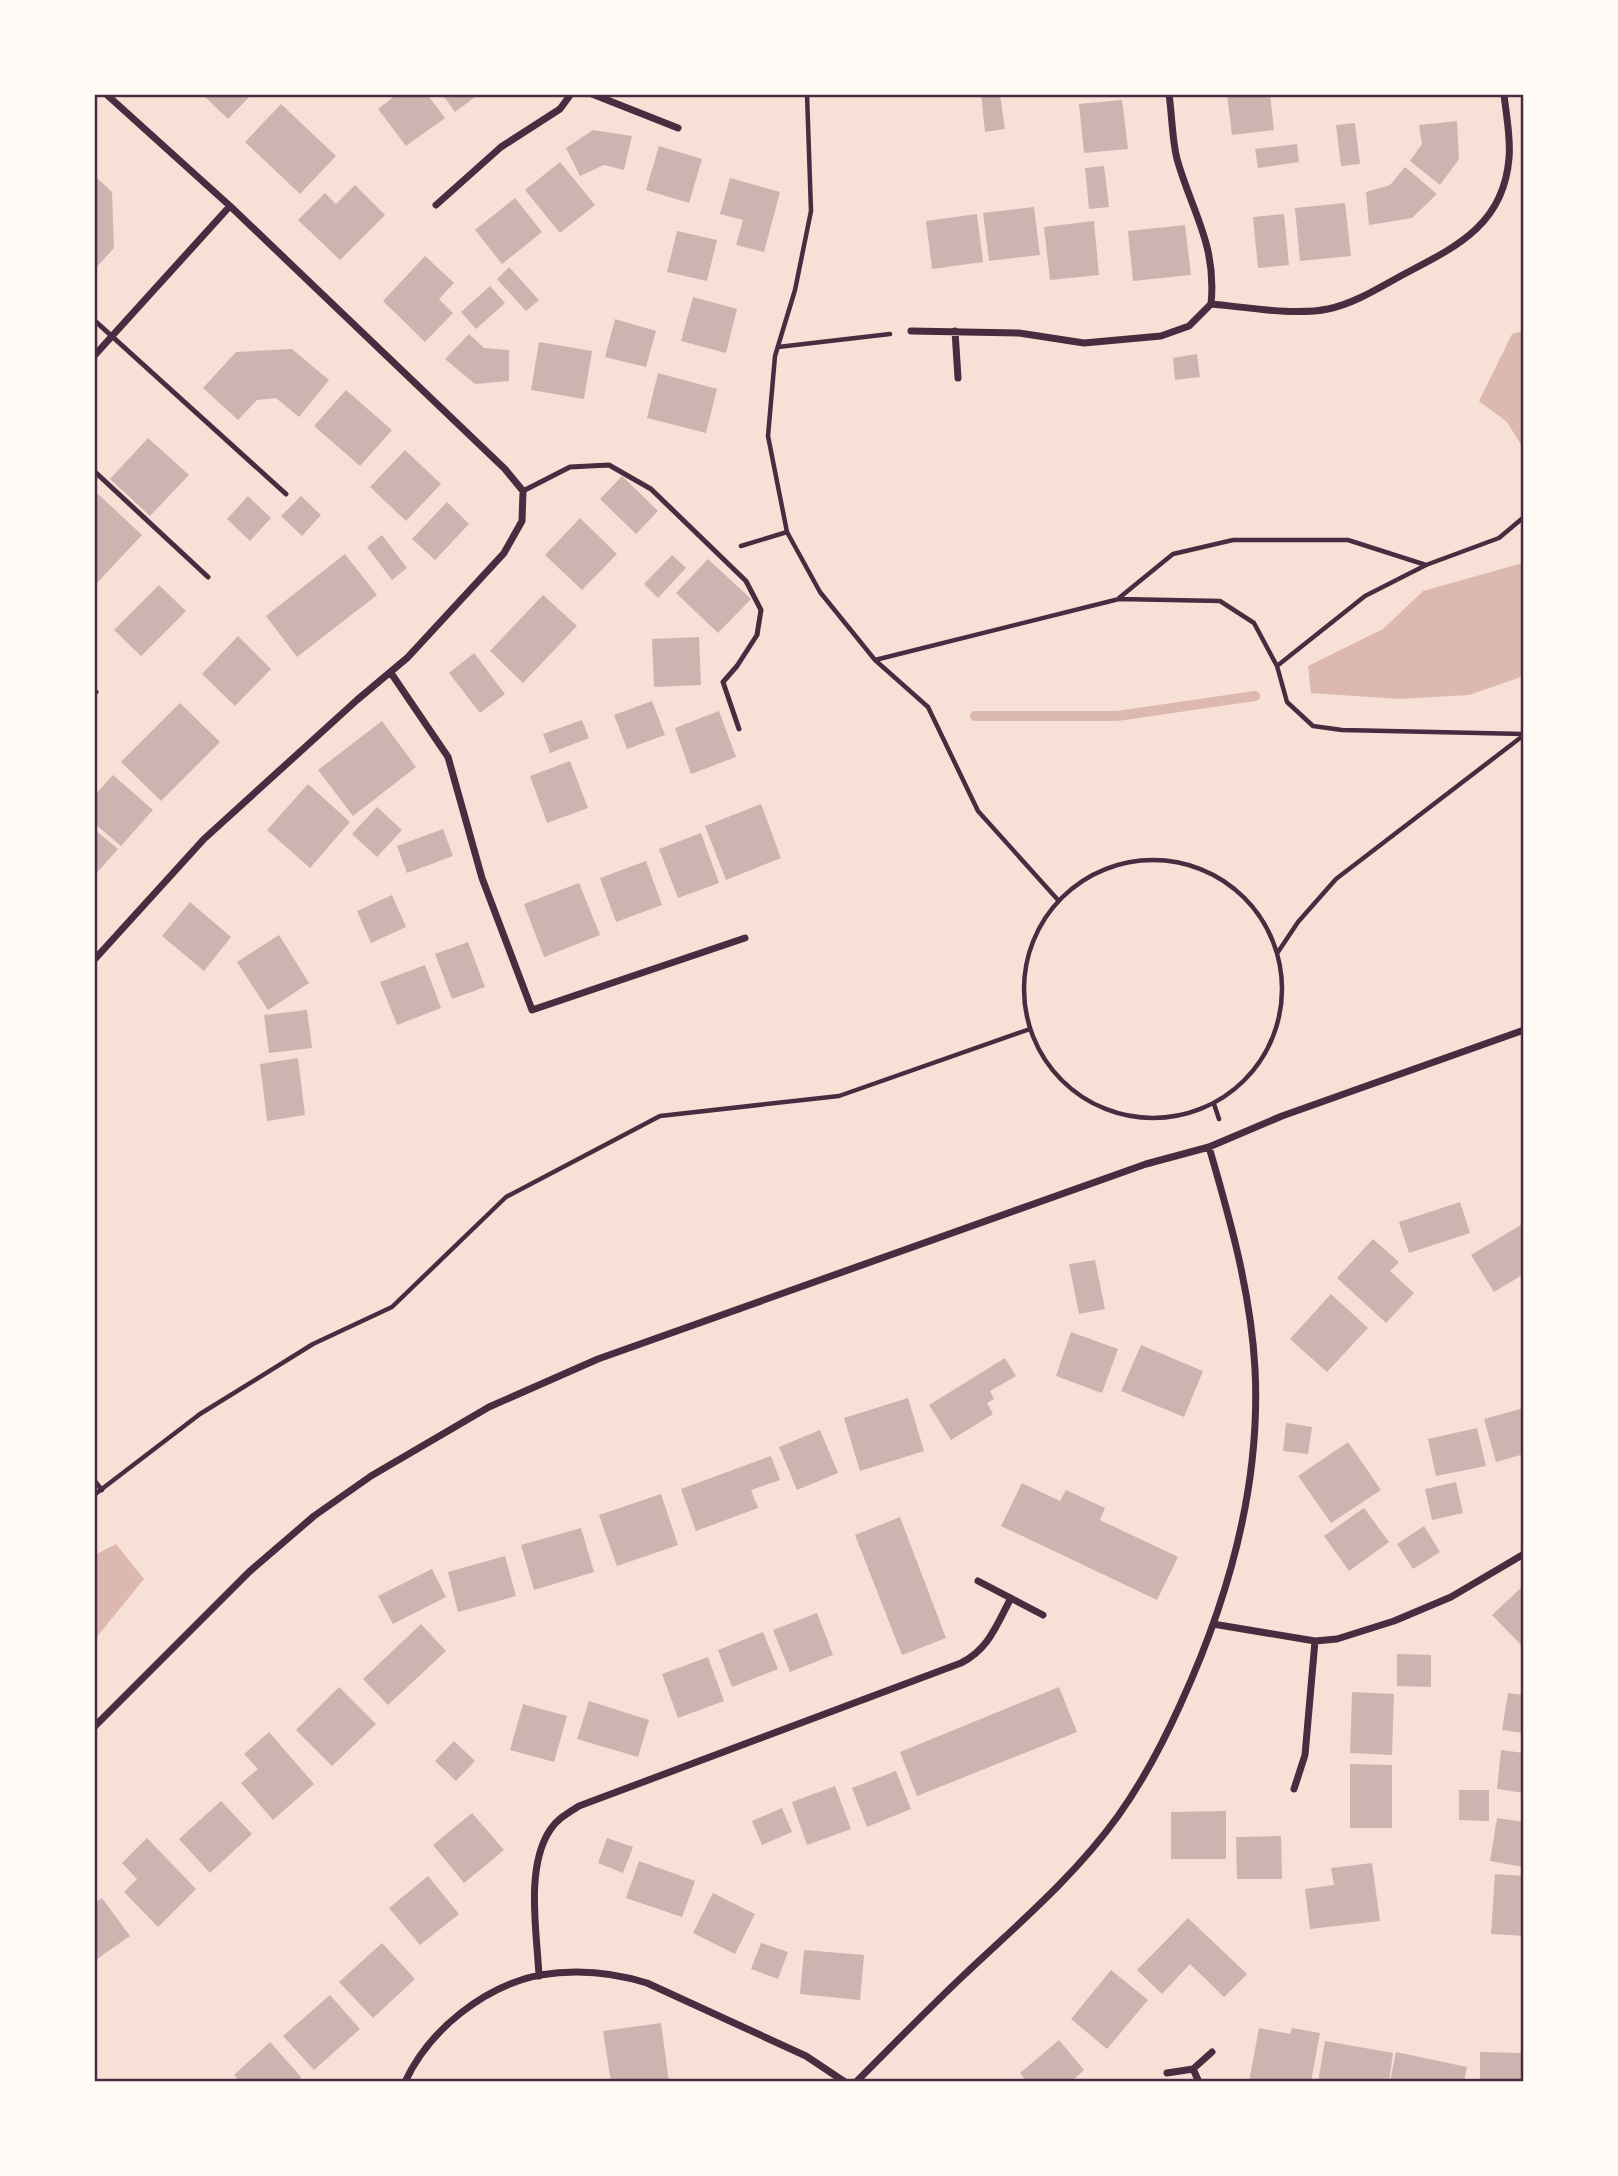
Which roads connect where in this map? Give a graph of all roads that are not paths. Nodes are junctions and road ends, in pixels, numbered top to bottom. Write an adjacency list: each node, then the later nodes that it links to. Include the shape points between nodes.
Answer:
1 (106, 94): 8 (street)
2 (571, 94): 7 (street, via 561,109 502,147)
3 (592, 94): 6 (street)
4 (1169, 94): 9 (street, via 1177,157 1206,236 1214,279)
5 (1504, 94): 9 (street, via 1507,174 1494,209 1469,237 1352,302 1327,309 1305,312)
6 (678, 128)
7 (436, 205)
8 (230, 206): 13 (street); 17 (street)
9 (1211, 304): 12 (street, via 1189,326 1161,336 1084,343 1019,333)
10 (94, 320): 13 (lane)
11 (911, 331): 12 (street)
12 (955, 331): 15 (street)
13 (112, 336): 14 (street); 18 (lane)
14 (94, 356)
15 (958, 378)
16 (94, 471): 19 (lane)
17 (523, 491): 20 (street, via 522,521 504,553); 21 (lane, via 570,467 609,465 651,489 746,581 761,610 757,635 723,682)
18 (286, 494)
19 (208, 578)
20 (391, 673): 22 (street, via 448,757 482,878 532,1010); 23 (street, via 204,839)
21 (739, 729)
22 (745, 938)
23 (94, 960)
24 (1524, 1030): 25 (street, via 1282,1116)
25 (1209, 1147): 30 (street, via 1242,1274 1256,1407 1242,1525); 32 (street, via 1146,1164 610,1355 489,1407 371,1476 314,1517 249,1572)
26 (1524, 1554): 31 (street, via 1451,1597 1394,1621)
27 (978, 1581): 28 (street)
28 (1011, 1598): 29 (street); 34 (street, via 986,1644 961,1663 579,1806 562,1817 550,1830 537,1864)
29 (1043, 1615)
30 (1213, 1623): 31 (street); 40 (street, via 1159,1749 1118,1817 1059,1886)
31 (1315, 1641): 33 (street, via 1305,1755)
32 (94, 1727)
33 (1294, 1788)
34 (539, 1976): 38 (street, via 495,1992 455,2018 424,2050); 39 (street, via 606,1973 646,1983 806,2056)
35 (1212, 2052): 36 (street)
36 (1193, 2069): 37 (street); 41 (street)
37 (1167, 2073)
38 (405, 2081)
39 (845, 2081)
40 (856, 2081)
41 (1199, 2081)

